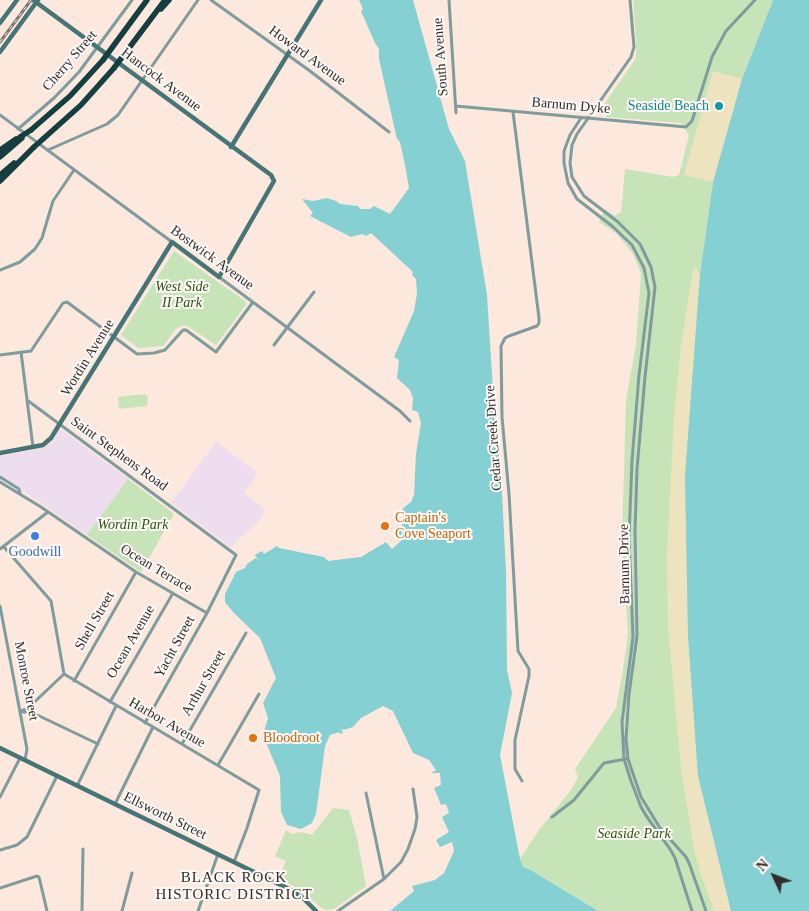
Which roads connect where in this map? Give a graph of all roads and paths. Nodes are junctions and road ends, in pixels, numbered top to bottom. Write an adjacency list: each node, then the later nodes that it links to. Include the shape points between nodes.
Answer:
1 (17, 0): 14 (street)
2 (132, 0): 15 (street, Cherry Street)
3 (147, 0): 27 (highway, bridge, via 70,96)
4 (165, 0): 13 (highway, bridge)
5 (169, 0): 13 (highway, bridge)
6 (198, 0): 18 (street)
7 (211, 0): 17 (street, Howard Avenue)
8 (321, 0): 17 (street)
9 (449, 0): 19 (street, South Avenue)
10 (630, 0): 24 (street, Barnum Drive, via 632,57)
11 (755, 0): 24 (street, Barnum Dyke, via 726,31 712,57 690,124 683,127)
12 (36, 1): 15 (street, Hancock Avenue); 16 (street)
13 (151, 19): 28 (highway, bridge, via 86,100)
14 (0, 23)
15 (98, 48): 18 (street, Hancock Avenue); 25 (street, Cherry Street, via 64,88)
16 (0, 52)
17 (287, 55): 26 (street, Howard Avenue); 29 (street)
18 (142, 80): 29 (street, Hancock Avenue); 31 (street, via 118,115 107,124)
19 (456, 106): 20 (street, Barnum Dyke); 21 (street, South Avenue)
20 (513, 112): 23 (street, Barnum Dyke); 81 (street, Cedar Creek Drive, via 539,318 537,326 505,338 501,346 502,426 518,651 529,669 515,740 515,769)
21 (456, 113)
22 (0, 115): 25 (street, Bostwick Avenue)
23 (581, 118): 24 (street, Barnum Dyke); 37 (street, Barnum Drive, via 566,144 564,168 571,190)
24 (588, 118): 36 (street, Barnum Drive, via 572,145 570,163 572,177 580,191)
25 (18, 129): 31 (street, Bostwick Avenue)
26 (389, 132)
27 (21, 137): 30 (highway); 32 (highway)
28 (34, 147): 34 (highway); 35 (highway)
29 (230, 147): 42 (street, Hancock Avenue, via 274,180)
30 (0, 150)
31 (48, 150): 33 (street, Bostwick Avenue)
32 (0, 157)
33 (74, 170): 40 (street, Bostwick Avenue); 41 (street, via 53,201 42,238 35,249 17,264)
34 (0, 175)
35 (0, 181)
36 (595, 205): 37 (street); 38 (street, Barnum Drive)
37 (590, 210): 39 (street, Barnum Drive)
38 (607, 213): 39 (street); 78 (street, Barnum Drive, via 640,244 651,267 655,287 637,469 637,636)
39 (603, 219): 78 (street, Barnum Drive, via 632,245 644,268 649,293 632,461 629,538 633,637 623,720)
40 (172, 242): 42 (street, Bostwick Avenue); 46 (street, Wordin Avenue)
41 (0, 270)
42 (219, 277): 44 (street, Bostwick Avenue)
43 (314, 292): 45 (street)
44 (253, 302): 45 (street, Bostwick Avenue); 46 (street, via 216,352 186,330 180,332 165,350 140,355)
45 (288, 327): 47 (street); 51 (street, Bostwick Avenue)
46 (114, 337): 48 (street, via 66,302 62,303 31,351); 52 (street, Wordin Avenue)
47 (274, 345)
48 (21, 352): 49 (street); 50 (street)
49 (0, 355)
50 (27, 400): 52 (street, Saint Stephens Road); 53 (street)
51 (410, 421)
52 (60, 425): 53 (street, Wordin Avenue, via 48,442); 60 (street, Saint Stephens Road)
53 (33, 447): 54 (street, Wordin Avenue)
54 (0, 453)
55 (0, 477): 57 (street, Ocean Terrace)
56 (0, 482): 57 (street, Ocean Terrace)
57 (20, 493): 58 (street, Ocean Terrace)
58 (48, 512): 59 (street); 61 (street, Ocean Terrace)
59 (2, 548): 66 (street, via 51,601)
60 (236, 555): 64 (street, Yacht Street)
61 (136, 572): 62 (street, Ocean Terrace); 67 (street, Shell Street)
62 (173, 593): 64 (street, Ocean Terrace); 69 (street, Ocean Avenue)
63 (0, 606): 71 (street, Monroe Street)
64 (207, 613): 72 (street, Yacht Street)
65 (246, 633): 75 (street, Arthur Street)
66 (64, 674): 67 (street, Harbor Avenue); 71 (street, via 27,709)
67 (74, 681): 69 (street, Harbor Avenue)
68 (259, 694): 79 (street)
69 (110, 702): 70 (street, Harbor Avenue)
70 (116, 706): 72 (street, Harbor Avenue); 74 (street)
71 (20, 711): 74 (street, via 31,712); 77 (street, Monroe Street, via 27,749)
72 (145, 723): 73 (street, Harbor Avenue)
73 (153, 727): 75 (street, Harbor Avenue); 86 (street)
74 (98, 744): 82 (street)
75 (182, 744): 79 (street, Harbor Avenue)
76 (0, 748): 77 (street, Ellsworth Street)
77 (22, 759): 80 (street, Ellsworth Street); 85 (street)
78 (626, 759): 87 (street, via 604,763 574,800); 101 (street, Barnum Drive, via 630,781 641,807 675,858); 102 (street, Barnum Drive, via 641,797 660,828 690,863)
79 (218, 765): 91 (street, Harbor Avenue, via 259,790)
80 (57, 776): 82 (street, Ellsworth Street); 89 (street, via 27,837 17,845)
81 (522, 781)
82 (78, 786): 86 (street, Ellsworth Street)
83 (412, 788): 93 (street, via 417,818 415,829 401,862)
84 (366, 793): 93 (street)
85 (0, 796)
86 (115, 804): 90 (street, Ellsworth Street)
87 (552, 817)
88 (83, 848): 97 (street)
89 (0, 850)
90 (218, 854): 91 (street, Ellsworth Street); 99 (street)
91 (234, 862): 100 (street, Ellsworth Street, via 296,893)
92 (132, 873): 98 (street)
93 (384, 879): 95 (street)
94 (0, 888): 96 (street, via 39,877)
95 (340, 910)
96 (47, 911)
97 (82, 911)
98 (122, 911)
99 (198, 911)
100 (316, 911)
101 (692, 911)
102 (706, 911)

